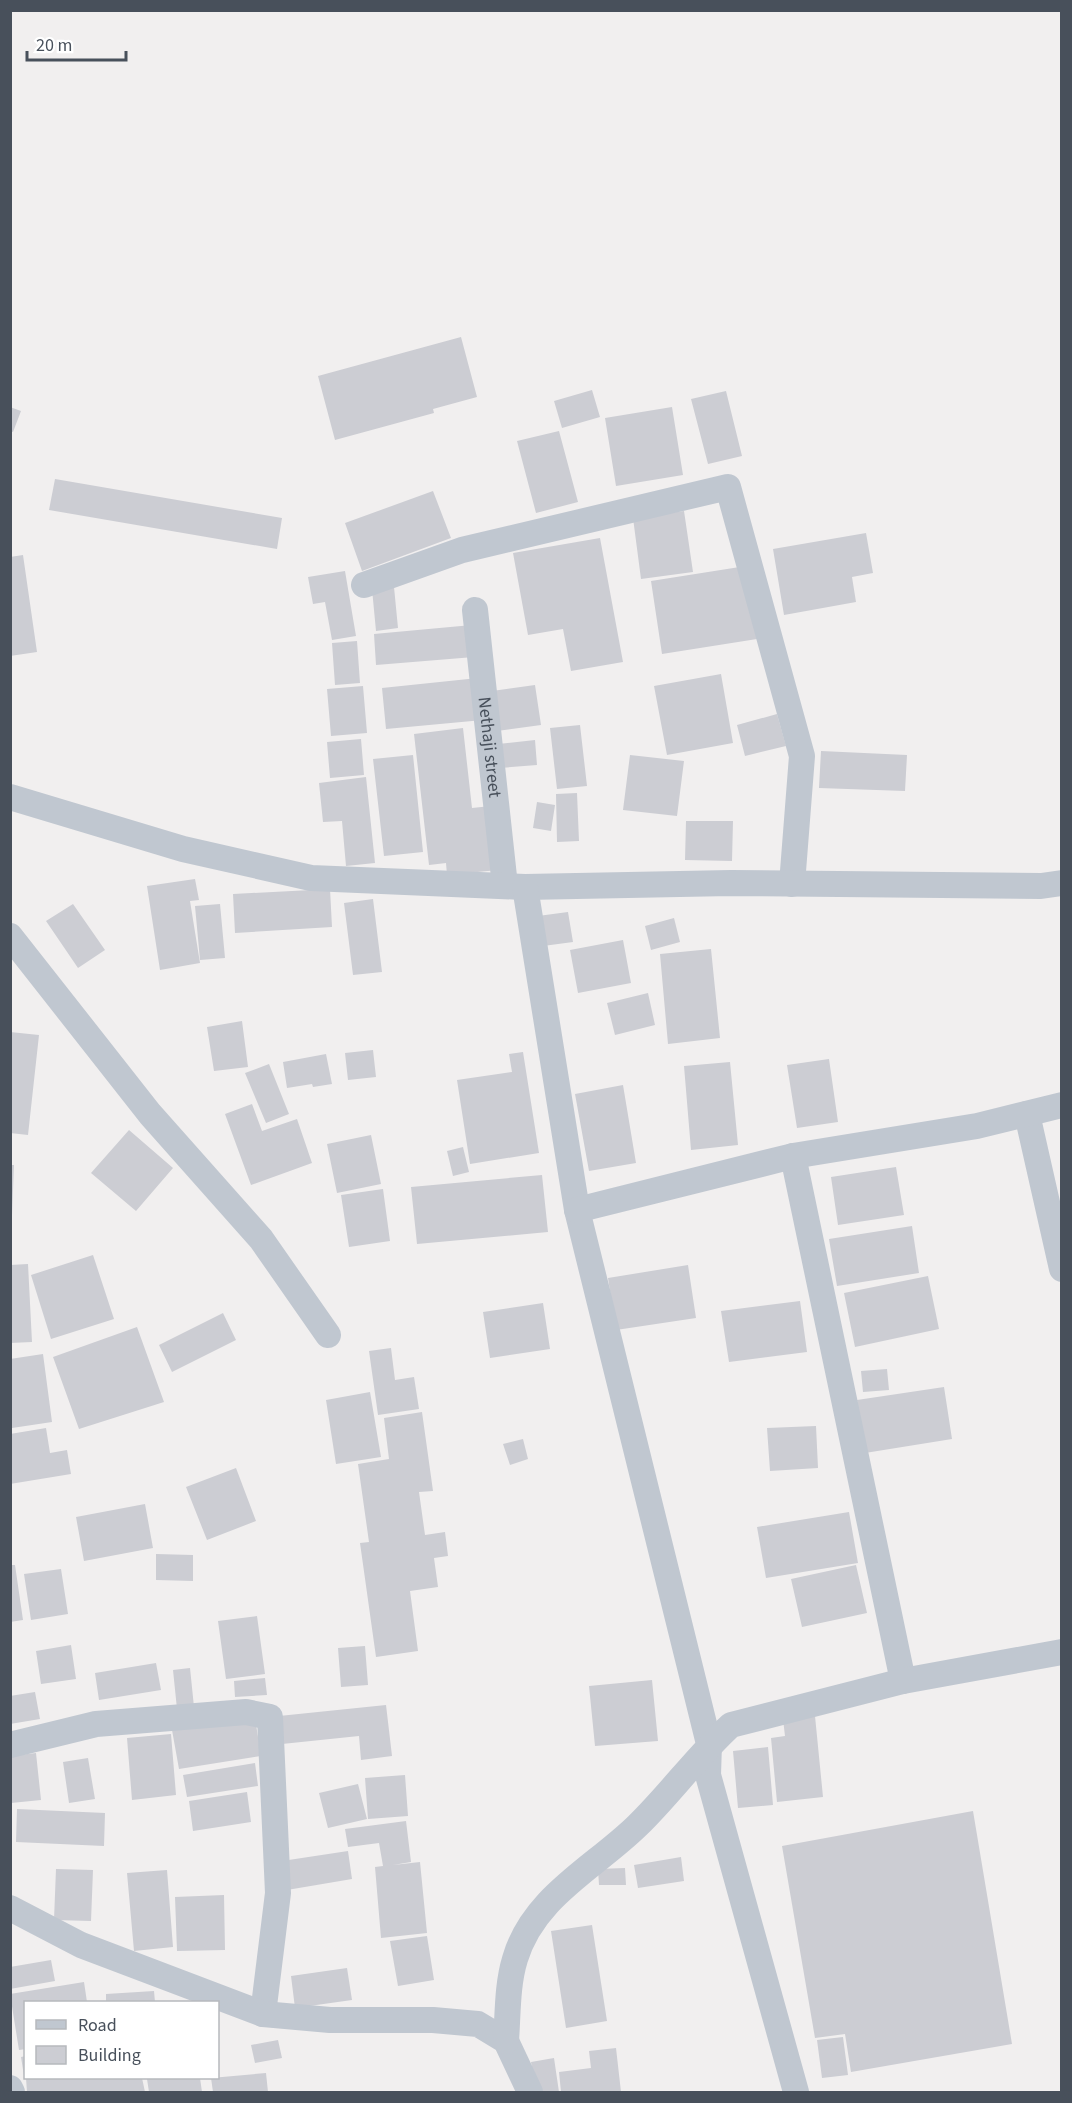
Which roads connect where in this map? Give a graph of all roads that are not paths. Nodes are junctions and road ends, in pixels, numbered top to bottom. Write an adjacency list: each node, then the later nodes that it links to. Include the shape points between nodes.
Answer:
1 (364, 585): 5 (street, via 462,550 728,487 802,756)
2 (475, 610): 6 (street, Nethaji street)
3 (10, 797): 6 (street, via 183,849 311,878)
4 (1062, 883): 5 (street)
5 (792, 884): 6 (street)
6 (515, 886): 11 (street, Nethaji street)
7 (10, 936): 13 (street, via 150,1114 261,1239)
8 (1062, 1105): 9 (street)
9 (1027, 1114): 10 (street); 12 (street)
10 (793, 1156): 11 (street); 15 (street)
11 (577, 1210): 16 (street, Nethaji street)
12 (1062, 1269)
13 (328, 1335)
14 (1062, 1652): 15 (street)
15 (903, 1681): 16 (street, via 731,1725)
16 (710, 1744): 20 (street, via 636,1827 551,1898 529,1930 515,1958); 24 (street, Nethaji street, via 708,1775)
17 (10, 1746): 19 (street, via 96,1724 246,1712 270,1717 278,1893)
18 (10, 1908): 19 (street, via 81,1945)
19 (263, 2014): 20 (street, via 478,2024)
20 (506, 2041): 23 (street)
21 (10, 2088): 22 (street)
22 (12, 2092)
23 (530, 2092)
24 (796, 2092)

